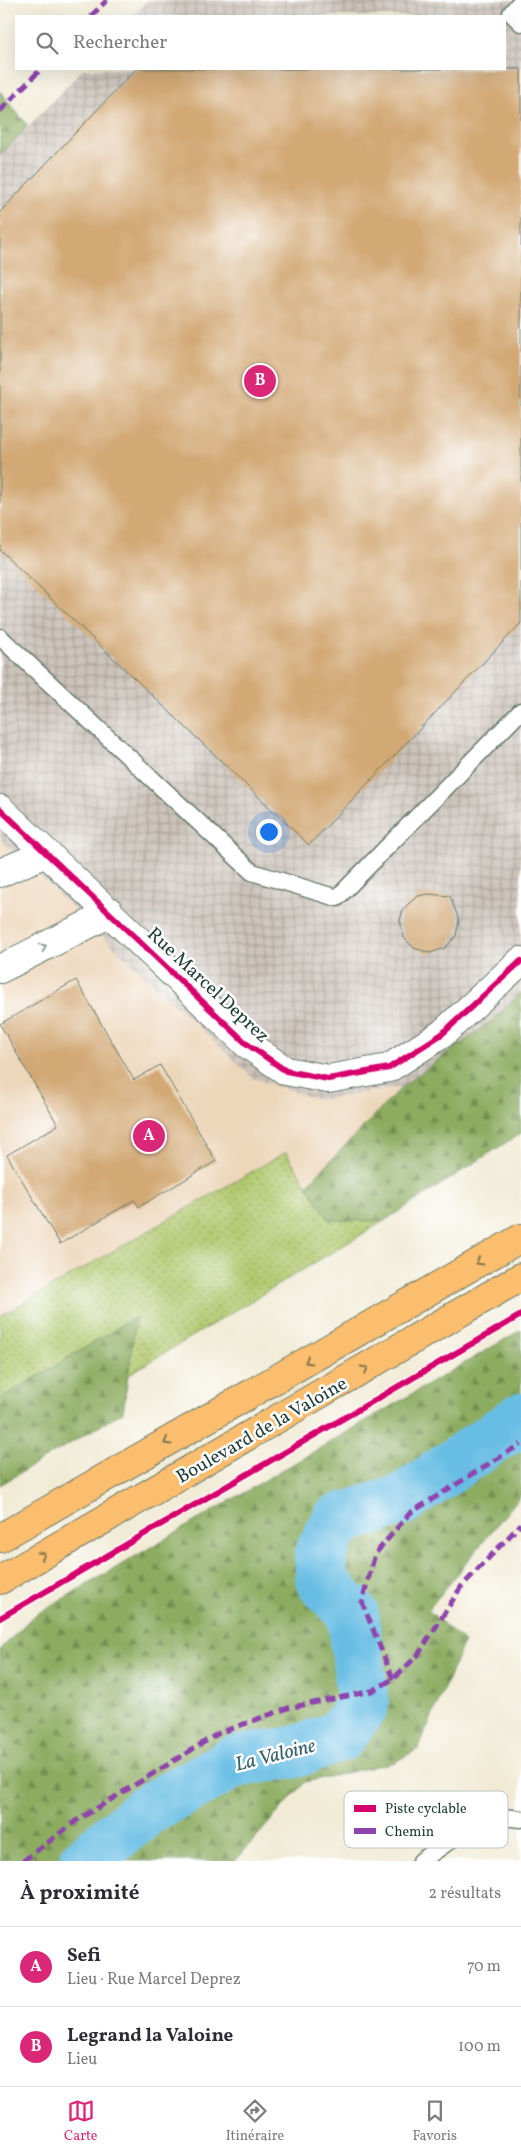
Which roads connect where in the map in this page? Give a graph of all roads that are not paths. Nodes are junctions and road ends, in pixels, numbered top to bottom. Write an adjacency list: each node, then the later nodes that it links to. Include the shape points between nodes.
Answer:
1 (521, 1): 2 (lane, via 511,14)
2 (521, 23)
3 (0, 637): 4 (lane, via 252,872 337,898)
4 (521, 712)
5 (0, 809): 6 (street, Rue Marcel Deprez)
6 (46, 853): 7 (street); 8 (street, Rue Marcel Deprez)
7 (0, 873)
8 (109, 911): 9 (street, Rue Marcel Deprez, via 247,1044 286,1070 328,1079 388,1068 442,1034); 10 (street, one-way to 8)
9 (521, 961)
10 (0, 969)
11 (521, 1238): 13 (main road, Boulevard de la Valoine, one-way to 13)
12 (521, 1276): 14 (main road, Boulevard de la Valoine, one-way to 12)
13 (0, 1538)
14 (0, 1580)
15 (508, 1818): 16 (lane)
16 (521, 1819)
17 (439, 1848): 18 (lane)
18 (421, 1861)

